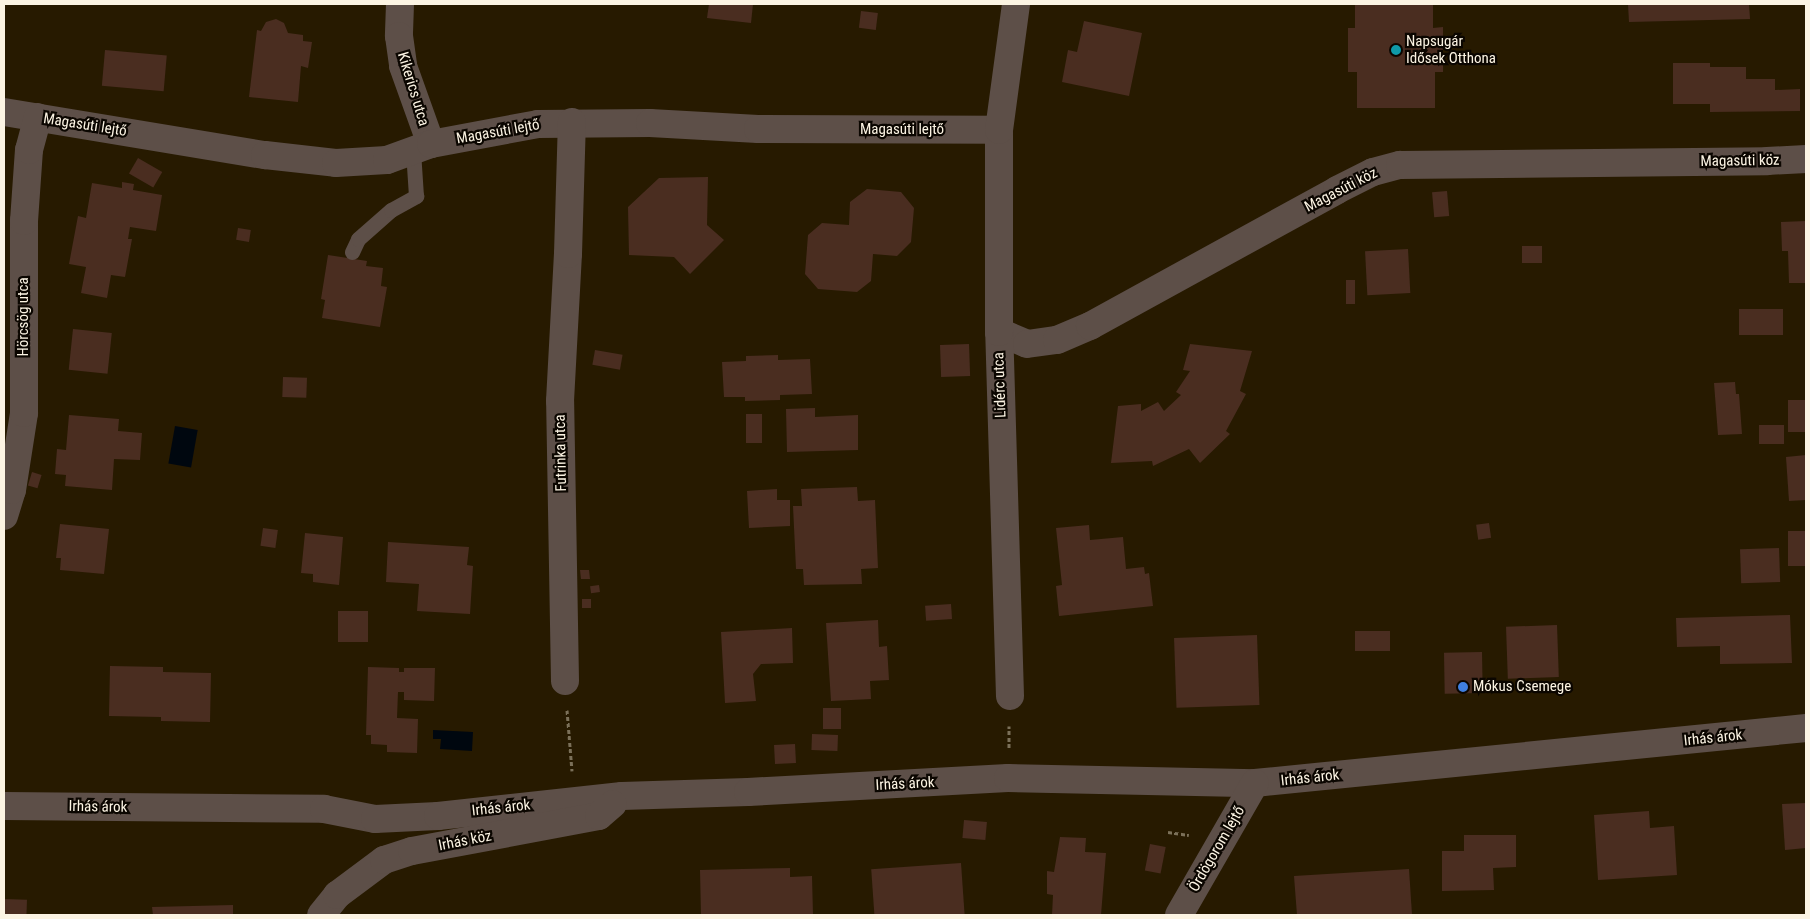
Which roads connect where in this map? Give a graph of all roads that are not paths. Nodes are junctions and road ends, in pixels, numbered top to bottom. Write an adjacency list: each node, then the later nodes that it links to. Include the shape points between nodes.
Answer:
1 (400, 4): 7 (street, Kikerics utca, via 399,36 403,66)
2 (1016, 4): 6 (street, Lidérc utca)
3 (4, 112): 4 (street, Magasúti lejtő)
4 (38, 117): 7 (street, Magasúti lejtő, via 265,155 336,163 387,160); 11 (street, Hörcsög utca, via 29,150 24,221 24,413 12,490)
5 (572, 122): 6 (street, Magasúti lejtő, via 758,129); 7 (street, Magasúti lejtő, via 538,124); 12 (street, Futrinka utca, via 560,401)
6 (1000, 130): 10 (street, Lidérc utca)
7 (422, 148): 9 (lane, via 416,196 391,210 358,239)
8 (1806, 159): 10 (street, Magasúti köz, via 1400,165 1373,172 1336,190 1065,336 1027,344)
9 (352, 252)
10 (999, 332): 13 (street, Lidérc utca)
11 (4, 516)
12 (565, 681)
13 (1010, 696)
14 (1806, 728): 15 (street, Irhás árok)
15 (1255, 783): 16 (street, Irhás árok, via 1008,778); 19 (street, Ördögorom lejtő)
16 (622, 796): 17 (street, Irhás árok, via 438,816 375,819 324,809); 18 (street, Irhás köz, via 599,816 412,851 384,860 337,895)
17 (4, 806)
18 (320, 915)
19 (1179, 915)

